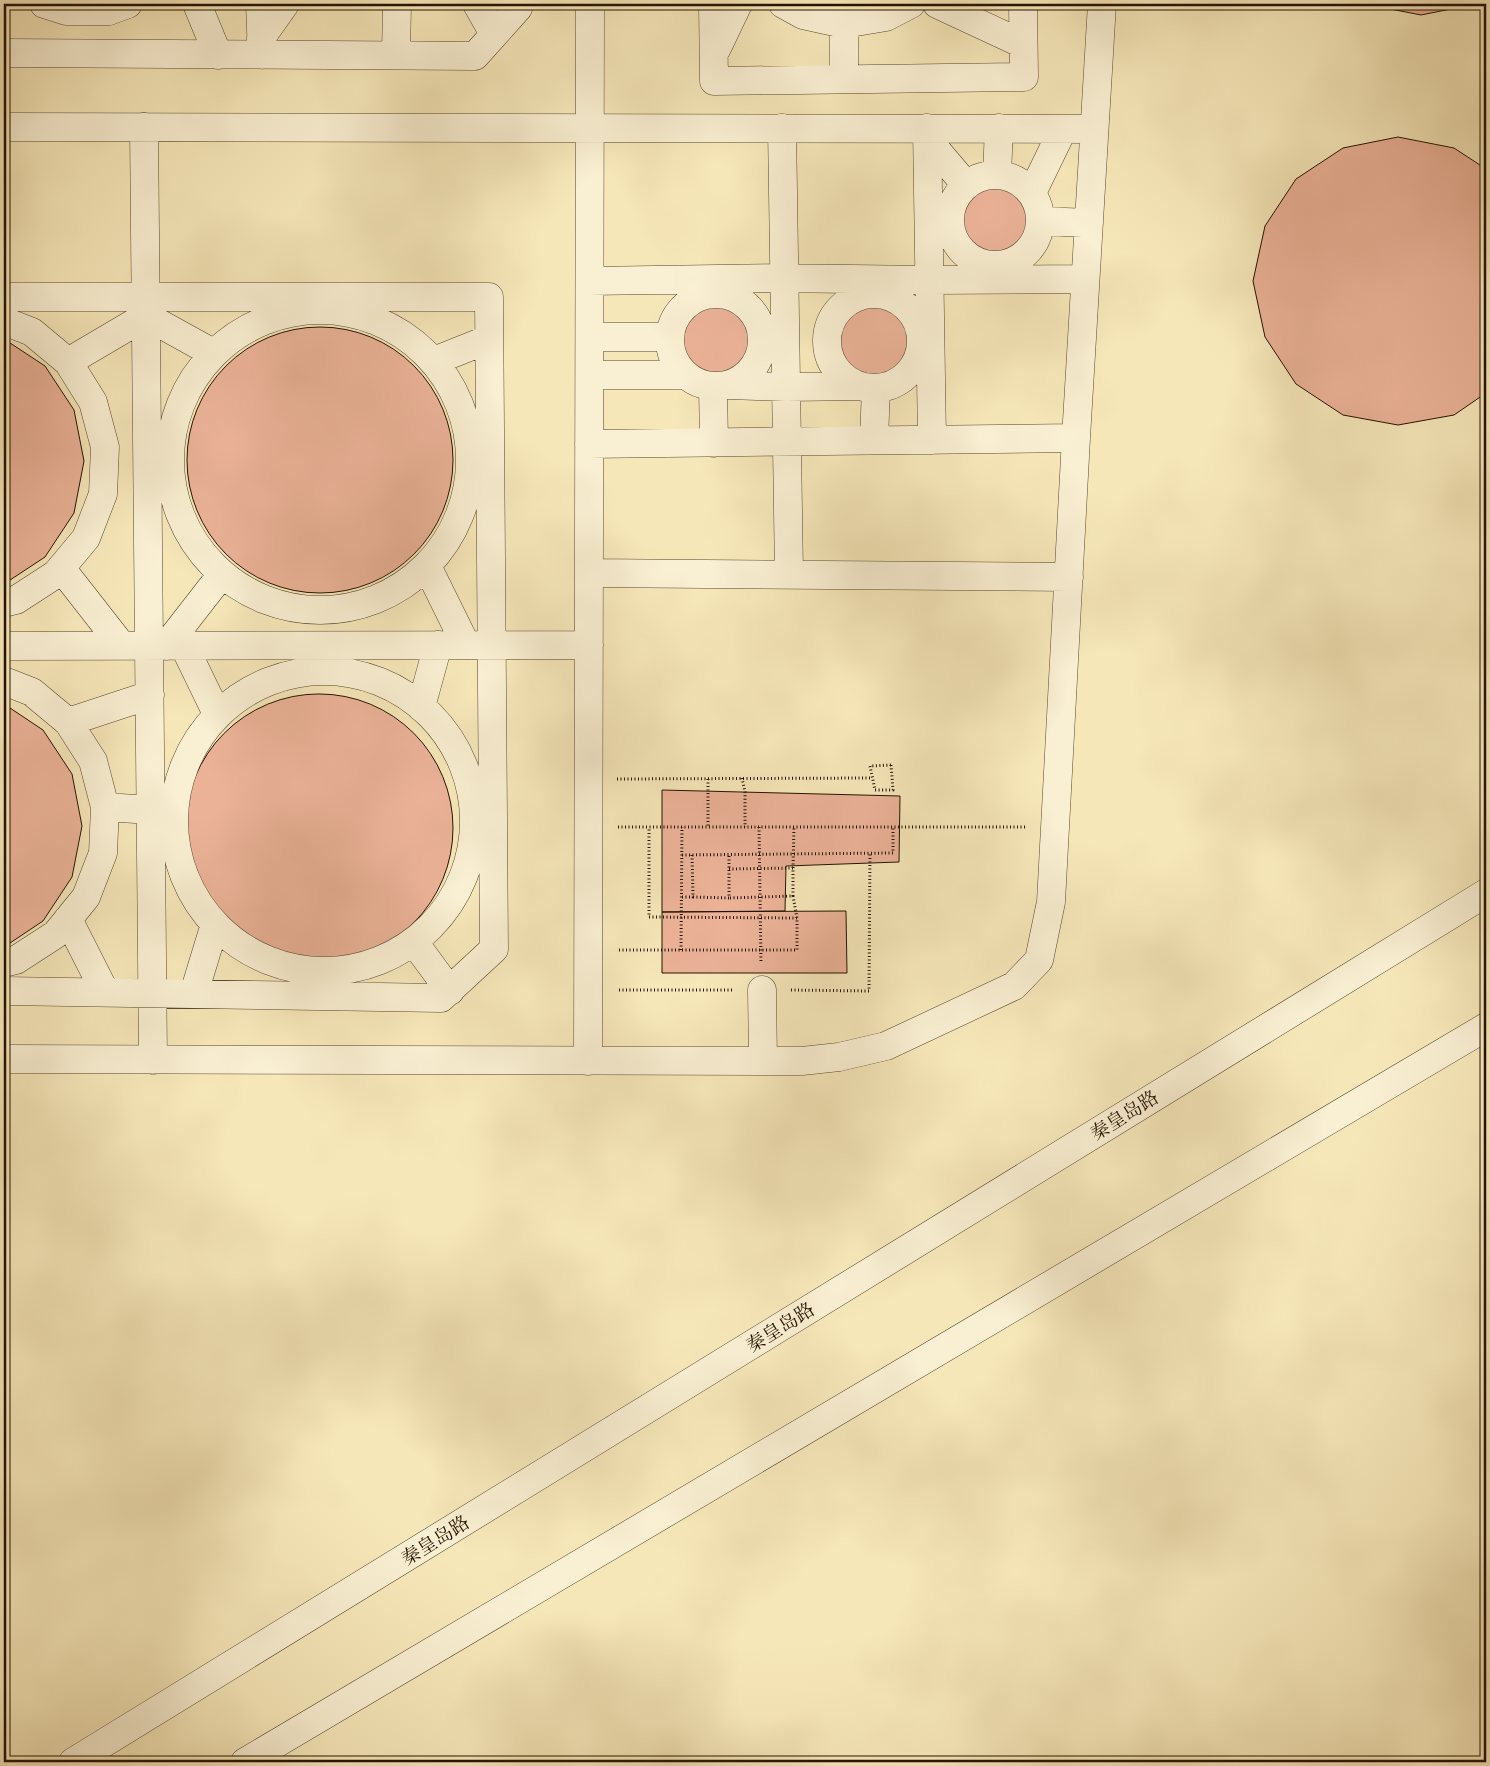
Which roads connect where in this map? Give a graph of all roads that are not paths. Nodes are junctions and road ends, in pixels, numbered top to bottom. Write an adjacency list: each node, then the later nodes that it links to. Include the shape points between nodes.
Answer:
1 (44, 4): 17 (street)
2 (128, 4): 17 (street, via 109,11)
3 (197, 4): 24 (street)
4 (260, 4): 21 (street)
5 (285, 4): 21 (street)
6 (397, 4): 25 (street)
7 (476, 4): 19 (street)
8 (518, 4): 19 (street)
9 (590, 4): 30 (street)
10 (713, 4): 26 (street)
11 (738, 4): 26 (street)
12 (783, 4): 18 (street, via 802,15)
13 (912, 4): 18 (street, via 886,17)
14 (937, 4): 20 (street)
15 (1023, 4): 20 (street)
16 (1102, 4): 34 (street)
17 (72, 11): 23 (street)
18 (844, 24): 27 (street)
19 (494, 34): 25 (street, via 475,56)
20 (1023, 44): 27 (street, via 1024,77)
21 (262, 46): 24 (street); 25 (street)
22 (4, 53): 23 (street)
23 (73, 54): 24 (street)
24 (218, 55)
25 (396, 55)
26 (714, 55): 27 (street, via 714,81)
27 (844, 79)
28 (4, 127): 29 (street)
29 (144, 127): 30 (street); 53 (street)
30 (590, 128): 31 (street); 48 (street)
31 (782, 128): 35 (street); 45 (street)
32 (999, 128): 33 (street); 35 (street); 36 (street)
33 (1063, 129): 34 (street); 38 (street)
34 (1094, 129): 41 (street)
35 (926, 134): 37 (street); 39 (street)
36 (997, 175): 37 (street, via 979,178); 38 (street, via 1021,183)
37 (966, 185): 39 (street, via 950,212)
38 (1032, 194): 40 (street)
39 (939, 218): 43 (street, via 950,227); 47 (street)
40 (1040, 221): 41 (street); 42 (street, via 1038,235)
41 (1089, 223): 46 (street)
42 (1030, 248): 44 (street, via 1020,258); 46 (street)
43 (963, 251): 44 (street); 47 (street)
44 (992, 272): 46 (street); 47 (street)
45 (788, 278): 49 (street); 50 (street); 55 (street); 56 (street); 61 (street)
46 (1075, 279): 73 (street)
47 (927, 280): 50 (street); 54 (street); 62 (street)
48 (590, 281): 49 (street); 59 (street)
49 (712, 286): 55 (street, via 741,301); 58 (street, via 684,305 674,318)
50 (877, 287): 54 (street); 56 (street)
51 (4, 297): 53 (street)
52 (320, 304): 53 (street); 63 (street, via 489,297); 64 (street, via 256,323); 65 (street, via 354,313 398,331)
53 (146, 306): 64 (street); 66 (street); 79 (street)
54 (907, 309): 62 (street)
55 (752, 311): 61 (street)
56 (837, 312): 60 (street)
57 (4, 321): 66 (street, via 32,332)
58 (669, 336): 59 (street); 68 (street, via 669,348 675,363)
59 (590, 337): 67 (street)
60 (827, 337): 61 (street); 72 (street, via 829,355 836,369 847,380)
61 (774, 338): 70 (street, via 743,378); 71 (street)
62 (925, 338): 69 (street); 72 (street, via 914,367 904,377)
63 (489, 339): 65 (street); 80 (street)
64 (213, 353): 79 (street, via 183,395)
65 (434, 361): 80 (street, via 459,400)
66 (68, 362): 81 (street, via 93,402)
67 (590, 375): 68 (street); 78 (street)
68 (685, 375): 70 (street, via 698,383)
69 (931, 384): 72 (street); 75 (street)
70 (721, 386): 71 (street); 77 (street)
71 (786, 387): 72 (street); 76 (street)
72 (876, 387): 74 (street)
73 (1076, 438): 75 (street); 87 (street)
74 (874, 440): 75 (street); 76 (street)
75 (932, 440)
76 (788, 442): 77 (street); 86 (street)
77 (714, 443): 78 (street)
78 (589, 444): 84 (street)
79 (158, 446): 81 (street); 85 (street, via 173,498 194,546); 95 (street)
80 (481, 446): 82 (street, via 452,536); 91 (street)
81 (105, 447): 83 (street, via 102,494 86,538)
82 (427, 566): 89 (street, via 382,598 331,611); 91 (street)
83 (61, 568): 88 (street, via 16,600); 94 (street)
84 (589, 573): 86 (street); 92 (street)
85 (222, 574): 89 (street, via 231,584 279,606); 95 (street)
86 (789, 574): 87 (street)
87 (1069, 576): 121 (street, via 1051,902 1039,960 1014,986 886,1046 839,1057)
88 (4, 603)
89 (318, 610): 96 (street)
90 (438, 645): 91 (street); 96 (street); 99 (street)
91 (479, 645): 92 (street); 102 (street)
92 (589, 645): 120 (street)
93 (4, 646): 94 (street)
94 (122, 646): 95 (street)
95 (167, 646): 96 (street); 98 (street); 100 (street)
96 (324, 658): 99 (street, via 402,692); 100 (street, via 312,670 261,684)
97 (4, 680): 101 (street, via 32,692)
98 (150, 695): 101 (street); 104 (street)
99 (421, 707): 102 (street, via 438,722 464,761)
100 (217, 714): 107 (street, via 187,756 173,807 177,859 199,906)
101 (68, 722): 103 (street, via 93,761)
102 (484, 806): 108 (street, via 473,854 456,897 426,933); 113 (street, via 494,949)
103 (105, 807): 104 (street); 106 (street, via 102,854 86,897)
104 (151, 810): 115 (street)
105 (1486, 893): 122 (street, 秦皇岛路)
106 (68, 919): 109 (street, via 56,934 16,960); 114 (street)
107 (215, 924): 110 (street, via 236,944); 116 (street)
108 (414, 942): 110 (street, via 387,959 336,972); 113 (street)
109 (4, 963)
110 (321, 983): 113 (street, via 442,998); 116 (street)
111 (762, 990): 121 (street)
112 (4, 991): 114 (street)
113 (450, 991)
114 (105, 992): 115 (street)
115 (153, 993): 116 (street); 119 (street)
116 (194, 993)
117 (1486, 1027): 123 (street)
118 (4, 1059): 119 (street)
119 (154, 1060): 120 (street)
120 (588, 1061): 121 (street)
121 (763, 1061)
122 (73, 1762)
123 (245, 1762)

